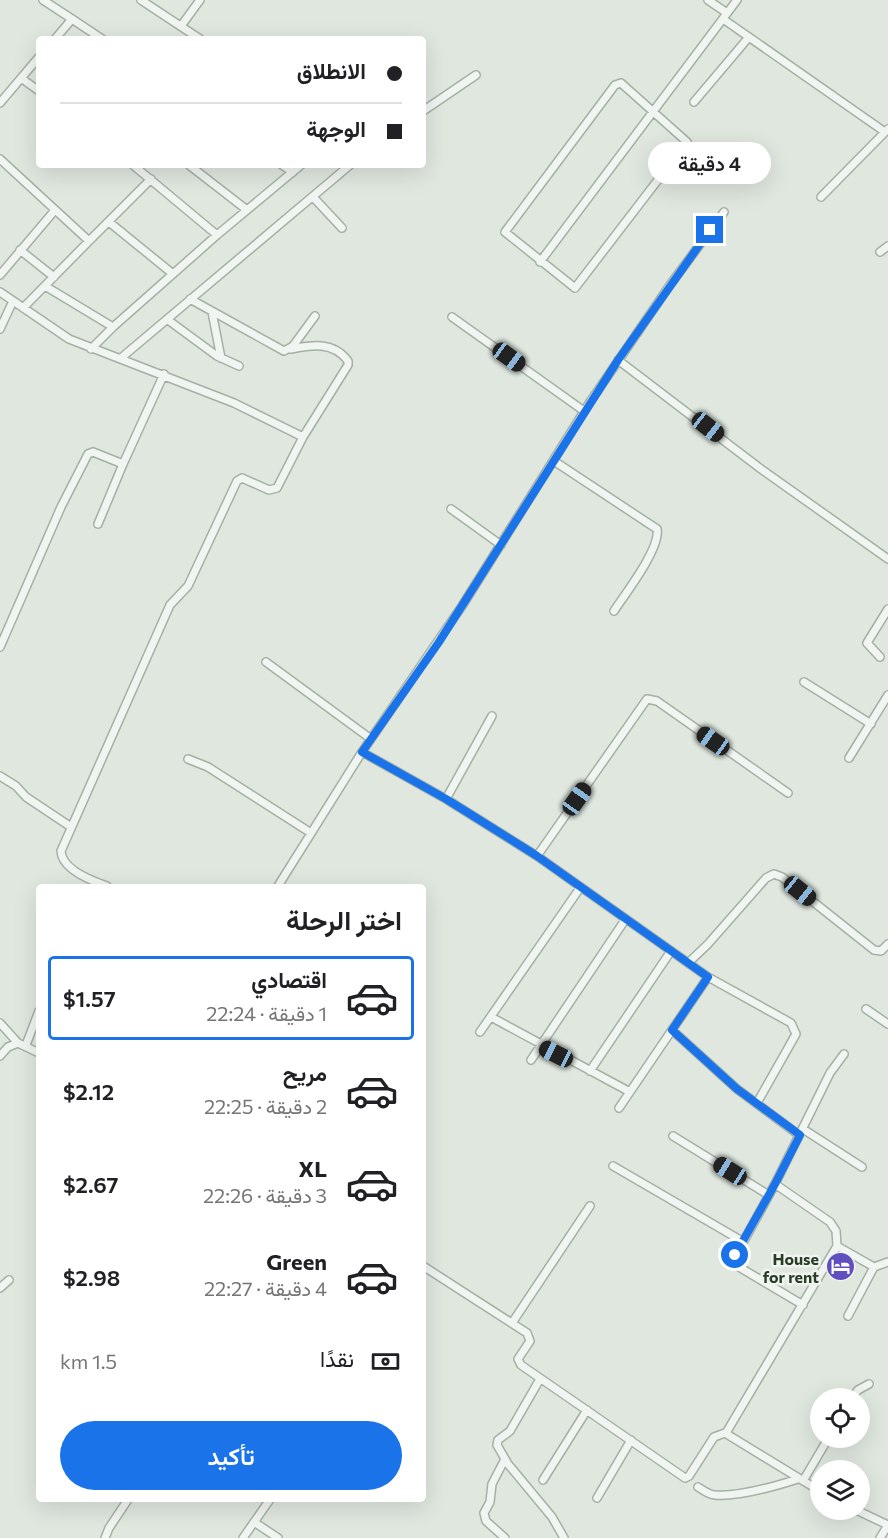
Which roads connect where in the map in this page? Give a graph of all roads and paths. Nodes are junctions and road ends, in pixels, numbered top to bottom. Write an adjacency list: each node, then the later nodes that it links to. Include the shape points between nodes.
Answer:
1 (43, 0): 7 (street)
2 (141, 0): 8 (street)
3 (200, 0): 8 (street)
4 (708, 0): 6 (street)
5 (737, 0): 6 (street)
6 (725, 16): 12 (street); 20 (street)
7 (72, 18): 9 (street); 10 (street)
8 (181, 26): 11 (street)
9 (57, 36)
10 (98, 36)
11 (196, 36)
12 (749, 37): 17 (street); 21 (street)
13 (36, 60): 15 (street)
14 (476, 75): 19 (street)
15 (21, 78): 16 (street); 18 (street)
16 (36, 90)
17 (694, 102)
18 (0, 103)
19 (426, 109)
20 (652, 111): 43 (street); 43 (street, via 687,142 577,288); 43 (street, via 621,83 615,85 505,232)
21 (887, 131): 30 (street)
22 (0, 159): 32 (street)
23 (137, 168): 29 (street)
24 (193, 168): 33 (street)
25 (287, 168): 28 (street)
26 (298, 168): 28 (street)
27 (347, 168): 31 (street)
28 (293, 172): 33 (street)
29 (151, 179): 35 (street); 37 (street)
30 (821, 196)
31 (313, 197): 36 (street); 50 (street)
32 (55, 210): 38 (street); 40 (street)
33 (247, 210): 37 (street)
34 (724, 212): 63 (street)
35 (109, 222): 38 (street); 45 (street)
36 (342, 228)
37 (217, 235): 45 (street)
38 (89, 241): 47 (street)
39 (888, 246): 41 (street)
40 (20, 250): 44 (street); 47 (street)
41 (880, 252)
42 (0, 260): 44 (street)
43 (540, 262)
44 (6, 267): 46 (street)
45 (173, 274): 57 (street)
46 (0, 275)
47 (54, 277): 48 (street)
48 (45, 286): 52 (street); 57 (street)
49 (0, 292): 51 (street)
50 (190, 299): 53 (street); 56 (street)
51 (13, 301): 52 (street); 58 (street)
52 (23, 308): 59 (street, via 55,331)
53 (212, 312): 60 (street, via 280,350); 62 (street)
54 (315, 316): 60 (street)
55 (452, 317): 66 (street)
56 (168, 320): 61 (street); 62 (street)
57 (113, 327): 59 (street)
58 (0, 329)
59 (91, 349): 61 (street)
60 (291, 349): 67 (street, via 326,346 348,361)
61 (121, 358): 65 (street)
62 (221, 358): 64 (street)
63 (618, 360): 66 (street); 73 (street)
64 (239, 366)
65 (164, 374): 67 (street); 69 (street)
66 (584, 411): 68 (street)
67 (303, 437): 90 (street, via 274,490 242,478 237,481 188,586 170,605)
68 (554, 461): 72 (street); 75 (street, via 657,529 649,555)
69 (123, 464): 71 (street); 76 (street, via 93,452 88,454)
70 (451, 509): 72 (street)
71 (98, 524)
72 (501, 545): 83 (street)
73 (888, 559)
74 (888, 609): 77 (street, via 867,642)
75 (614, 611)
76 (0, 647)
77 (880, 657)
78 (266, 662): 83 (street)
79 (804, 682): 82 (street)
80 (888, 695): 82 (street)
81 (492, 716): 89 (street)
82 (871, 724): 85 (street)
83 (371, 739): 84 (street)
84 (362, 752): 89 (street); 91 (street)
85 (849, 758)
86 (188, 759): 91 (street, via 208,767)
87 (0, 776): 90 (street)
88 (788, 793): 92 (street, via 657,701 647,699)
89 (446, 799): 92 (street)
90 (71, 827): 93 (street, via 61,856)
91 (311, 833): 94 (street)
92 (537, 856): 95 (street)
93 (89, 883)
94 (279, 884)
95 (580, 888): 96 (street); 103 (street)
96 (625, 920): 98 (street); 109 (street)
97 (888, 944): 99 (street, via 881,951 874,950 774,874)
98 (671, 951): 99 (street); 114 (street)
99 (688, 963): 100 (street)
100 (708, 977): 106 (street); 116 (street, via 786,1020 795,1030)
101 (866, 1010): 105 (street)
102 (36, 1017): 108 (street)
103 (491, 1017): 107 (street); 109 (street)
104 (0, 1023): 108 (street)
105 (888, 1024)
106 (672, 1030): 115 (street); 116 (street)
107 (480, 1032)
108 (22, 1044): 110 (street); 112 (street, via 8,1047)
109 (539, 1045): 113 (street); 114 (street)
110 (36, 1051)
111 (844, 1054): 118 (street, via 830,1073)
112 (0, 1056)
113 (531, 1060)
114 (590, 1071): 115 (street)
115 (630, 1092): 117 (street)
116 (757, 1103): 118 (street)
117 (618, 1108)
118 (801, 1132): 121 (street); 122 (street)
119 (673, 1136): 123 (street)
120 (613, 1166): 125 (street)
121 (862, 1167)
122 (775, 1184): 123 (street); 126 (street, via 835,1227)
123 (767, 1194): 125 (street)
124 (591, 1206): 134 (street)
125 (742, 1241): 132 (street, via 734,1260 739,1267)
126 (837, 1245): 128 (street); 132 (street)
127 (888, 1262): 128 (street)
128 (874, 1267): 133 (street)
129 (426, 1270): 134 (street)
130 (9, 1281): 131 (street)
131 (0, 1288)
132 (803, 1305): 139 (street)
133 (848, 1316)
134 (512, 1323): 135 (street, via 530,1338 519,1362)
135 (540, 1379): 138 (street); 142 (street, via 510,1431 497,1442)
136 (869, 1384): 137 (street)
137 (862, 1388)
138 (587, 1410): 140 (street); 143 (street)
139 (726, 1433): 140 (street, via 714,1437 687,1478); 144 (street)
140 (630, 1440): 147 (street)
141 (822, 1448): 144 (street)
142 (505, 1459): 156 (street, via 483,1513 486,1521); 157 (street)
143 (543, 1480)
144 (801, 1480): 145 (street); 146 (street, via 728,1494 711,1495)
145 (810, 1485)
146 (698, 1487)
147 (597, 1498)
148 (126, 1502): 153 (street)
149 (268, 1502): 151 (street)
150 (870, 1517): 152 (street)
151 (254, 1522): 154 (street); 155 (street)
152 (888, 1525): 158 (street)
153 (105, 1538)
154 (243, 1538)
155 (278, 1538)
156 (505, 1538)
157 (564, 1538)
158 (880, 1538)

